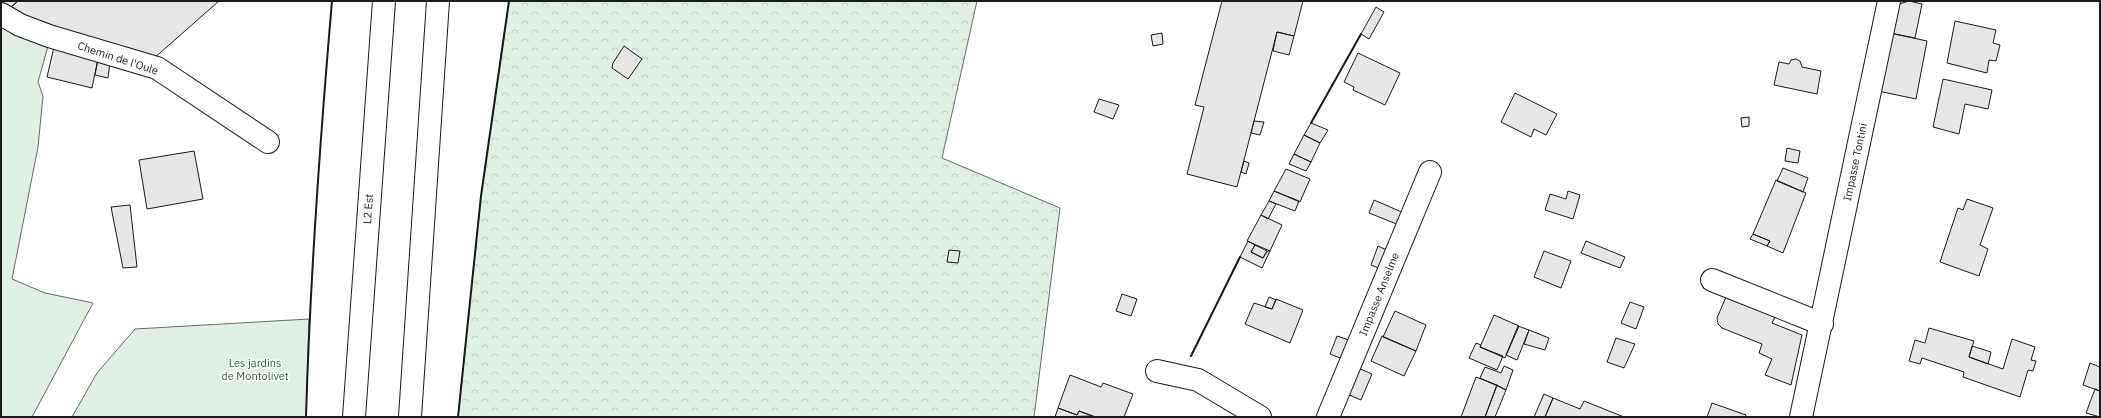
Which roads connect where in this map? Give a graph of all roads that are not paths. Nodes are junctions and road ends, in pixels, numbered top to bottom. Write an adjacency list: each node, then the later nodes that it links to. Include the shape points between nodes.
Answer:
1 (384, 1): 12 (main road, L2 Est)
2 (438, 1): 6 (main road)
3 (450, 1): 6 (main road)
4 (1888, 1): 10 (main road, Impasse Tontini)
5 (1, 14): 7 (main road, Chemin de l'Oule, via 20,25 49,36 157,68)
6 (434, 61): 13 (main road)
7 (268, 142)
8 (1430, 172): 15 (main road, Impasse Anselme)
9 (1712, 280): 10 (main road)
10 (1822, 324): 16 (main road, Impasse Tontini)
11 (1157, 371): 14 (main road, via 1198,380)
12 (354, 417)
13 (410, 417)
14 (1260, 417)
15 (1328, 417)
16 (1801, 417)

